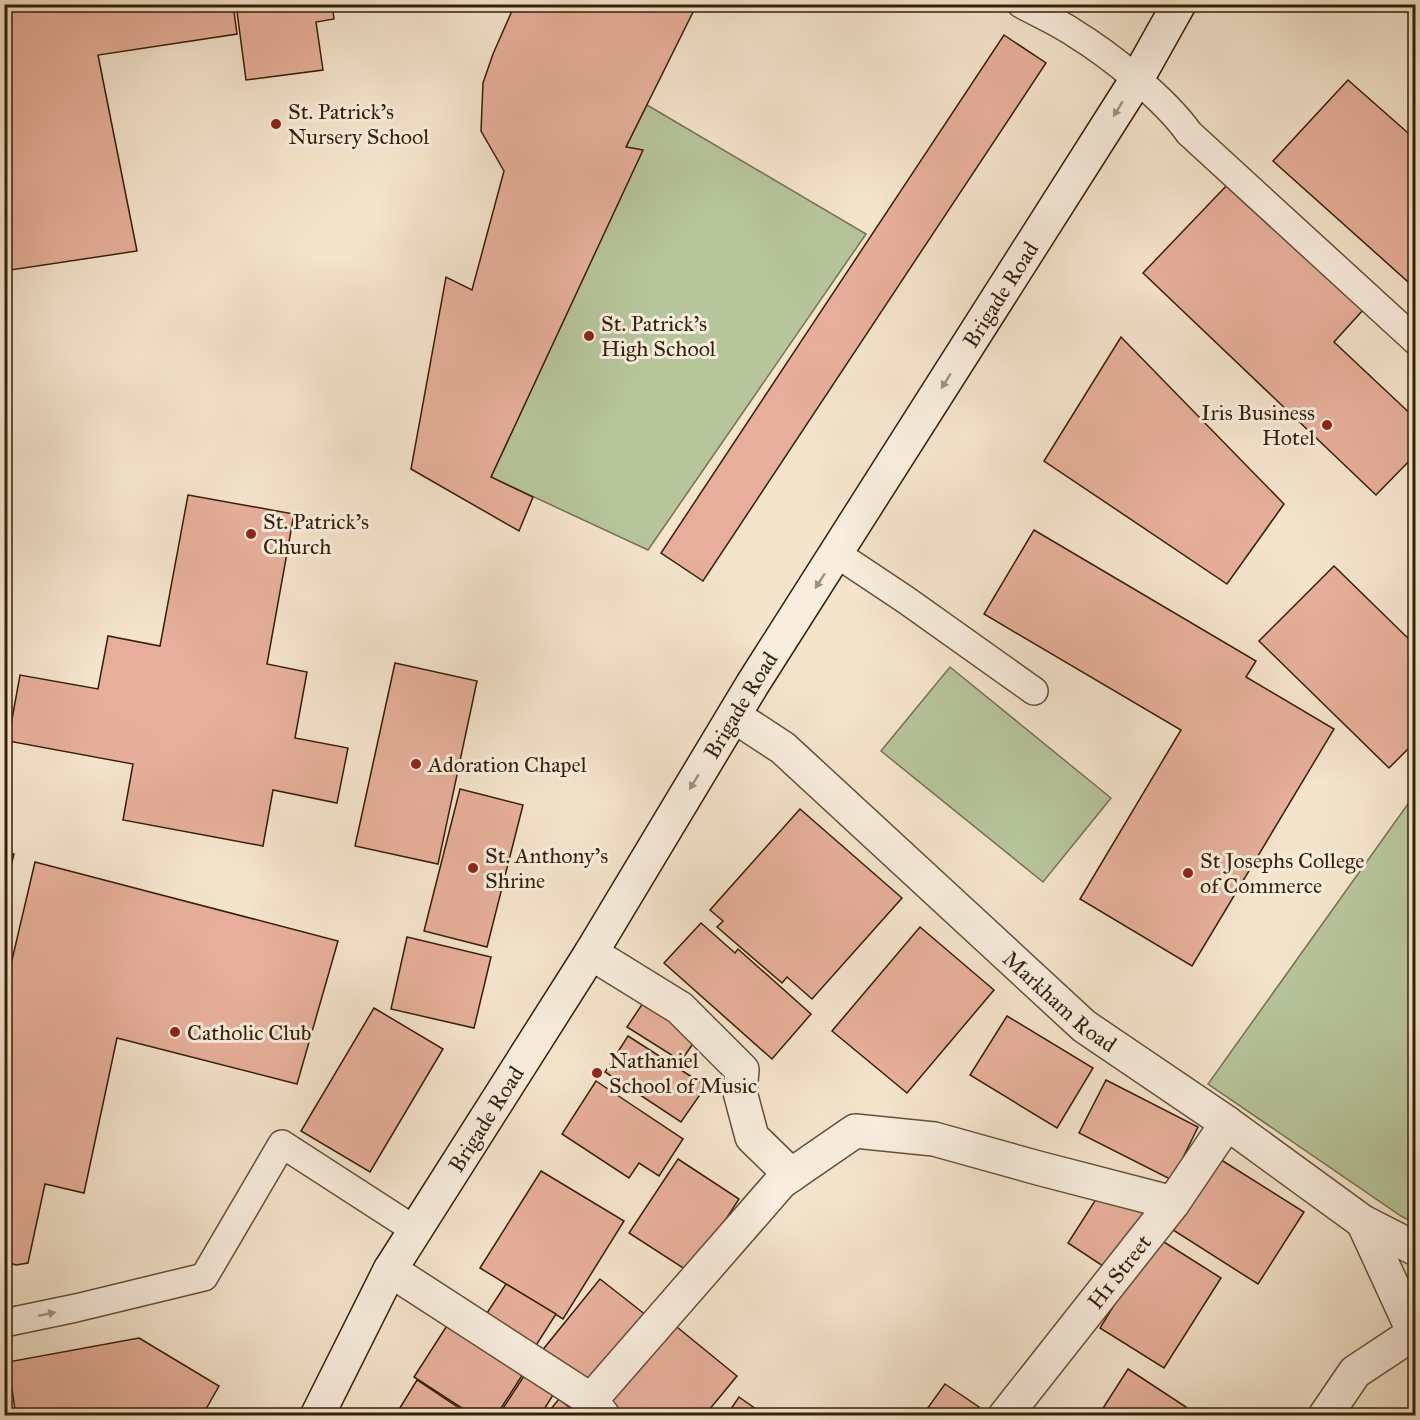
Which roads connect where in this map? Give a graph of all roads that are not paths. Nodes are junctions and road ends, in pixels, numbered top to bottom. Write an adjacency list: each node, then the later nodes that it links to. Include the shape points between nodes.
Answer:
1 (1021, 4): 3 (lane, via 1074,33)
2 (1179, 4): 3 (street, Brigade Road)
3 (1137, 79): 4 (lane, via 1189,133); 5 (street, Brigade Road, one-way to 5)
4 (1416, 341)
5 (837, 554): 6 (lane); 7 (street, Brigade Road, one-way to 7)
6 (1034, 691)
7 (734, 716): 8 (street, Brigade Road, one-way to 8); 9 (street, Markham Road, via 783,748 1084,1026)
8 (591, 953): 10 (street, via 680,1008 742,1070 740,1092 752,1137); 13 (street, Brigade Road)
9 (1227, 1123): 11 (street, H1 Street); 12 (street, Markham Road)
10 (791, 1175): 11 (street, via 855,1131 934,1139); 18 (street, via 781,1182)
11 (1173, 1203): 20 (street, H1 Street)
12 (1363, 1222): 14 (street, Markham Road); 17 (street)
13 (415, 1230): 15 (street, Brigade Road); 16 (lane, one-way to 13, via 204,1277 282,1144)
14 (1416, 1249)
15 (390, 1270): 18 (street); 19 (street, Brigade Road)
16 (4, 1323)
17 (1415, 1338): 21 (street, via 1355,1372)
18 (597, 1408)
19 (317, 1416)
20 (1005, 1416)
21 (1325, 1416)

